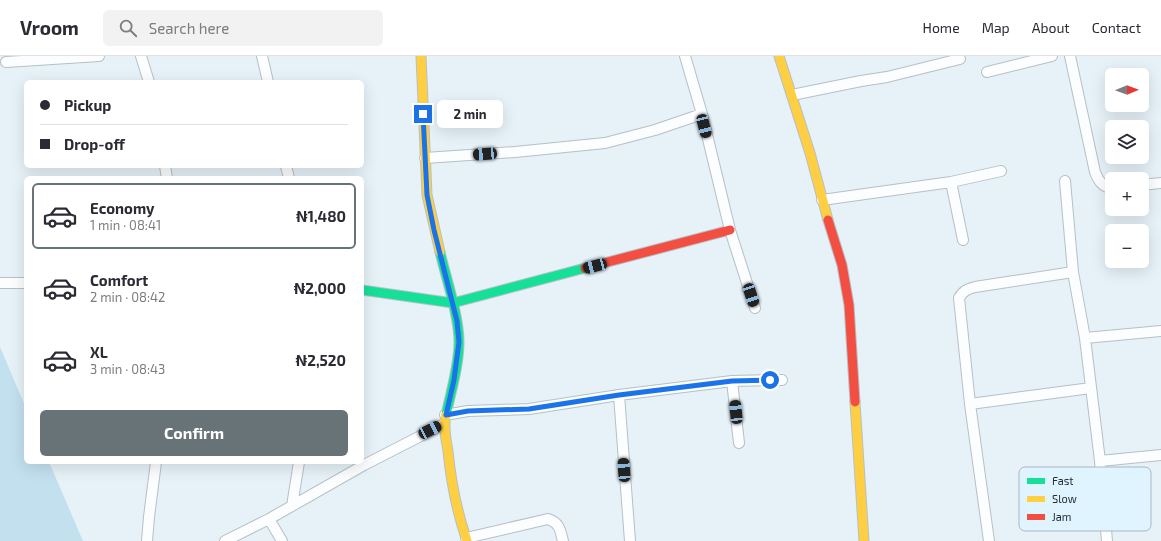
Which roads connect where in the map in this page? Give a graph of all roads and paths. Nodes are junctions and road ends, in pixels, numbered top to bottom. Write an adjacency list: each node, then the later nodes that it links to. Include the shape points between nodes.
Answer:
1 (99, 56): 10 (street)
2 (141, 56): 12 (street)
3 (262, 56): 13 (street)
4 (421, 56): 16 (street)
5 (685, 56): 15 (street)
6 (779, 56): 14 (street)
7 (1052, 56): 11 (street)
8 (1070, 56): 22 (street, via 1095,172 1100,183)
9 (960, 58): 14 (street, via 887,77)
10 (6, 62)
11 (987, 72)
12 (148, 80)
13 (268, 80)
14 (792, 94): 23 (street)
15 (702, 114): 16 (street, via 655,130 605,142); 24 (street)
16 (425, 158): 30 (street, via 427,195)
17 (1001, 171): 19 (street)
18 (1065, 181): 26 (street)
19 (951, 182): 23 (street); 25 (street)
20 (1161, 183): 21 (street)
21 (1149, 184)
22 (1105, 186)
23 (822, 200): 55 (street, via 842,265 849,305)
24 (730, 230): 30 (street); 31 (street)
25 (963, 240)
26 (1073, 272): 33 (street); 38 (street, via 981,286 966,289 962,293 959,298)
27 (0, 283): 28 (street)
28 (24, 283)
29 (364, 290): 30 (street)
30 (453, 303): 39 (street, via 459,342)
31 (755, 308)
32 (1161, 331): 33 (street)
33 (1085, 338): 36 (street)
34 (782, 380): 35 (street)
35 (732, 381): 37 (street); 40 (street)
36 (1091, 388): 38 (street); 42 (street)
37 (619, 395): 39 (street, via 529,409 468,411); 54 (street)
38 (970, 404): 56 (street)
39 (445, 419): 46 (street); 49 (street, via 451,478)
40 (739, 443)
41 (1161, 455): 42 (street)
42 (1100, 461): 45 (street)
43 (156, 464): 50 (street)
44 (299, 464): 46 (street)
45 (1101, 467)
46 (292, 506): 47 (street)
47 (269, 520): 51 (street); 52 (street)
48 (1106, 531): 57 (street)
49 (466, 540): 53 (street, via 548,519 560,528)
50 (147, 541)
51 (225, 541)
52 (282, 541)
53 (563, 541)
54 (630, 541)
55 (864, 541)
56 (989, 541)
57 (1107, 541)

